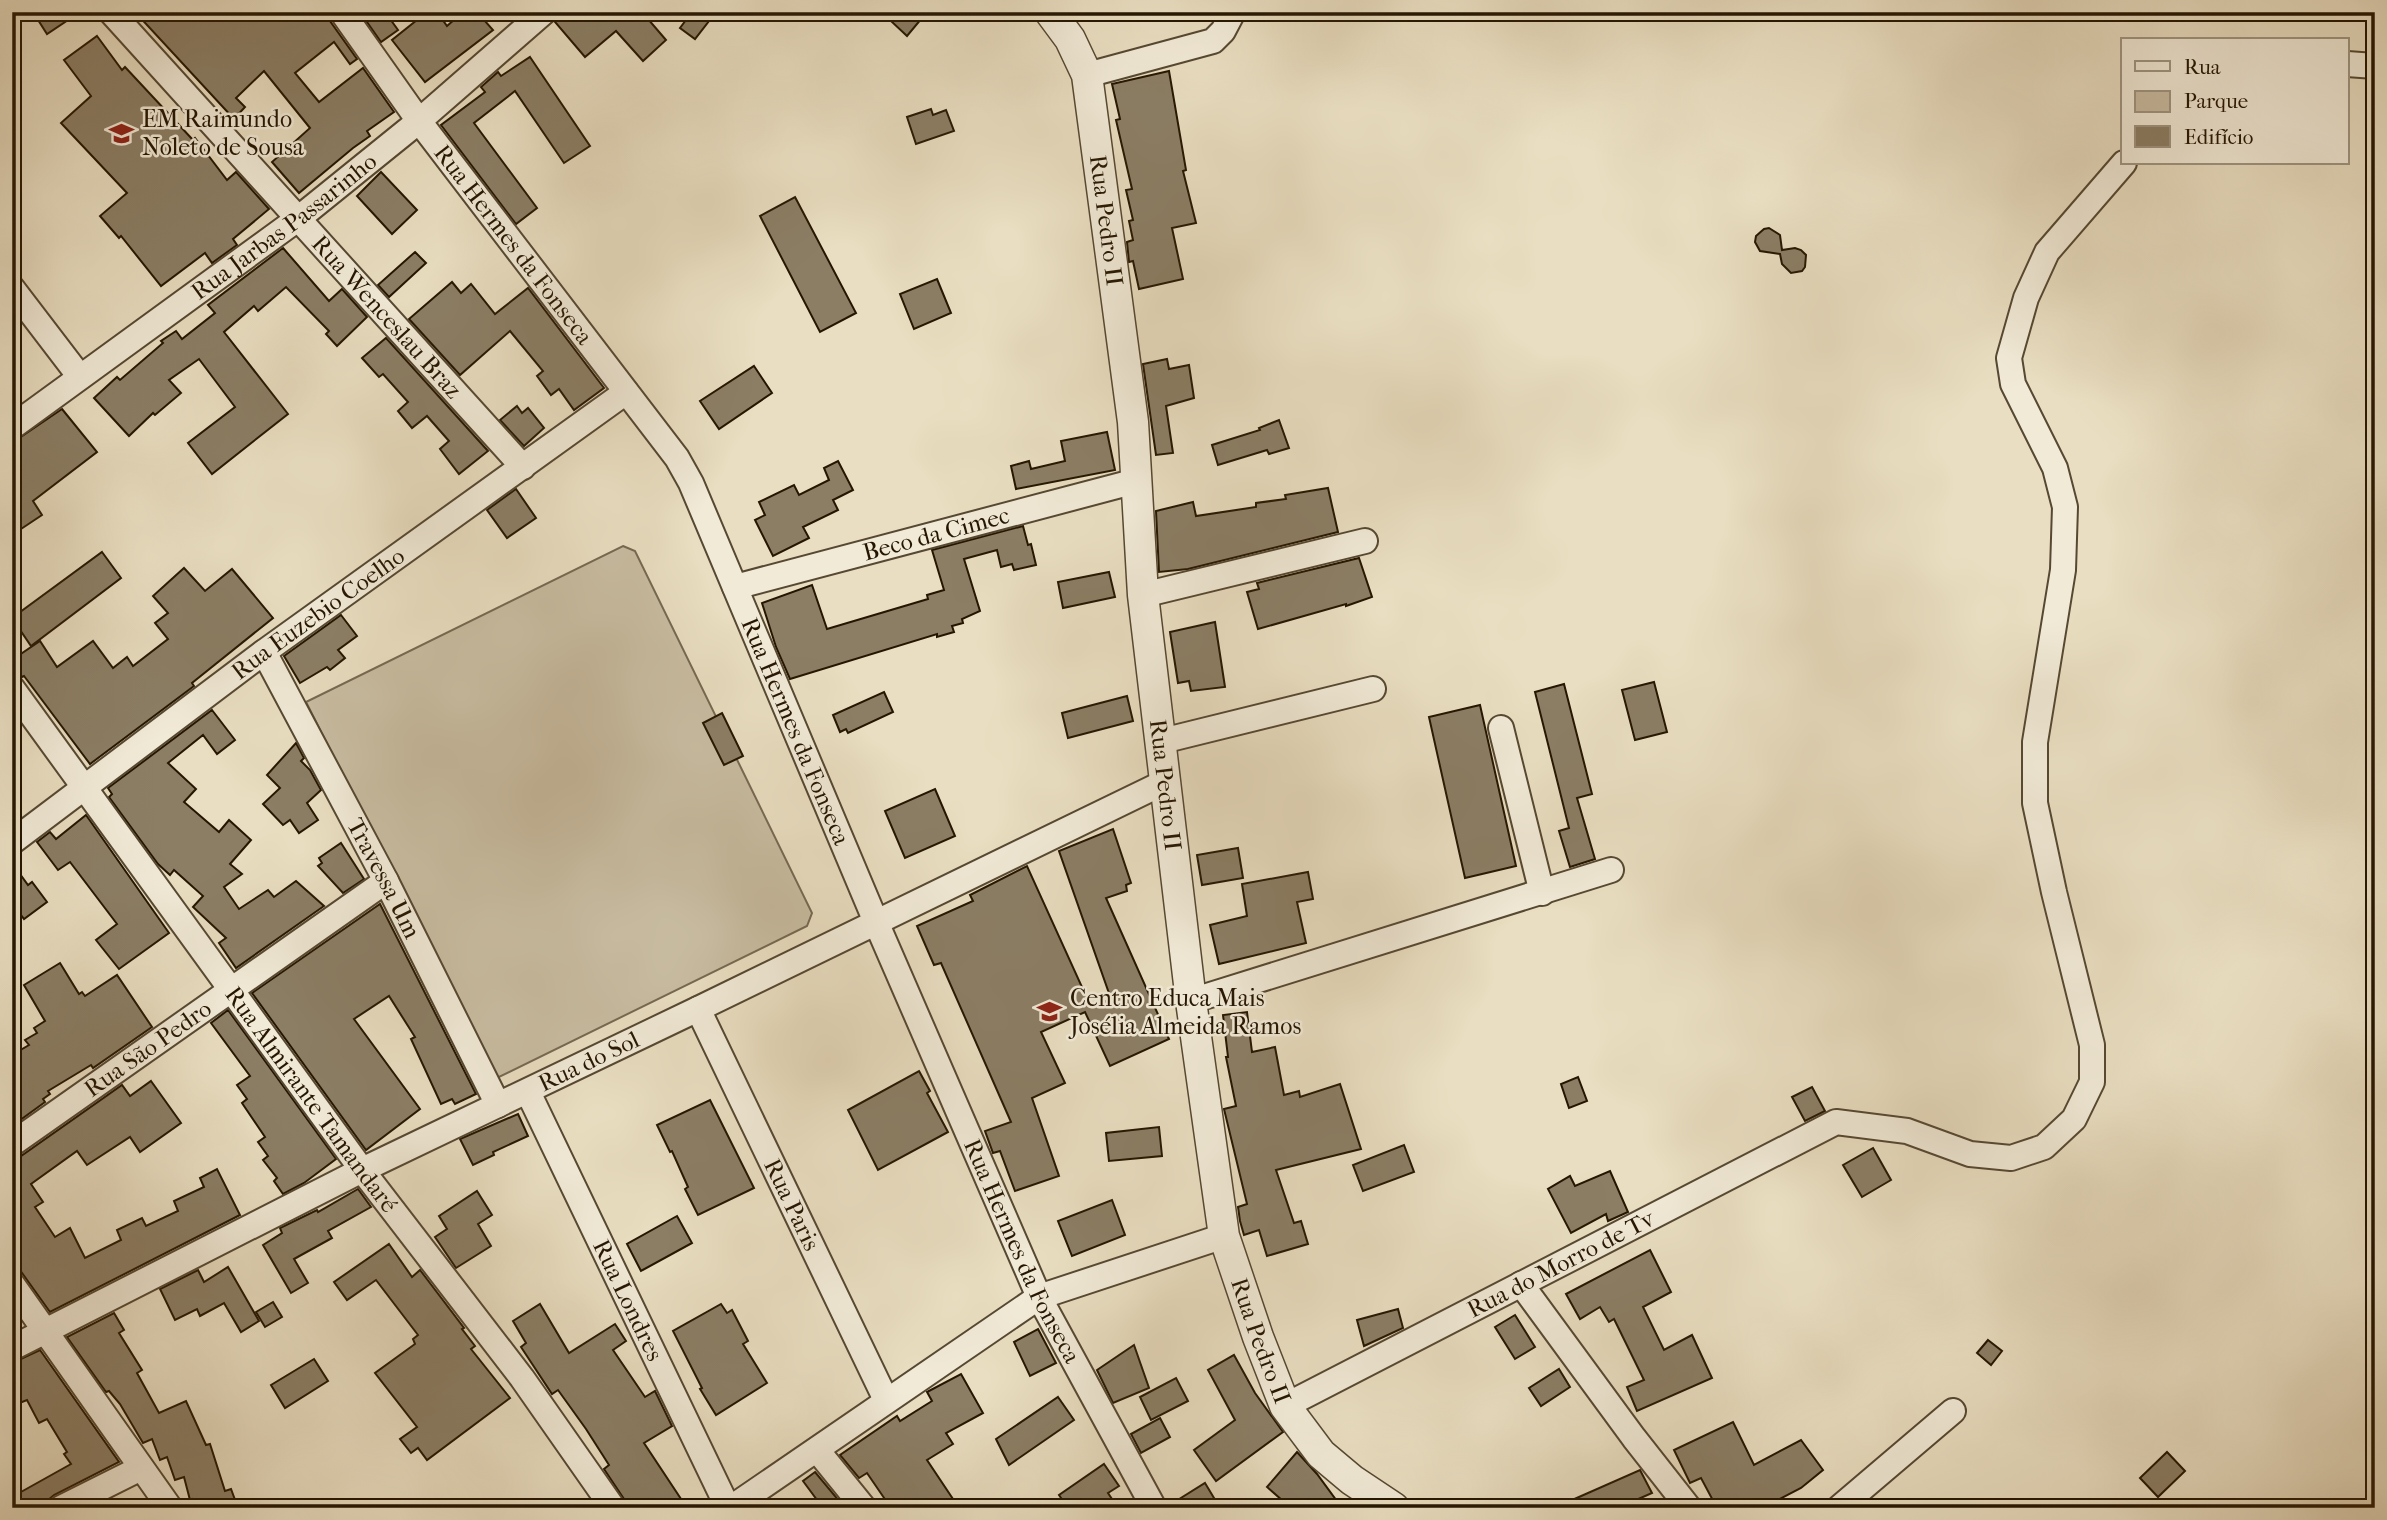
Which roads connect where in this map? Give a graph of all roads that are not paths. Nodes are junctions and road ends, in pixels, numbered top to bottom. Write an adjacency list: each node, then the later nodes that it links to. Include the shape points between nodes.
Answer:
1 (111, 12): 11 (street, Rua Wenceslau Braz)
2 (342, 12): 9 (street, Rua Hermes da Fonseca)
3 (544, 12): 9 (street, Rua Jarbas Passarinho)
4 (1050, 12): 8 (street, Rua Pedro II, via 1070,39)
5 (1232, 15): 8 (street, via 1213,41)
6 (2348, 64): 7 (street)
7 (2375, 66)
8 (1087, 75): 17 (street, Rua Pedro II, via 1133,422)
9 (419, 121): 11 (street, Rua Jarbas Passarinho); 14 (street, Rua Hermes da Fonseca)
10 (2123, 164): 42 (street, Rua do Morro de Tv, via 2047,252 2026,298 2009,358 2013,384 2055,468 2064,507 2063,570 2035,742 2035,803 2092,1045 2092,1082 2074,1119 2044,1147 2011,1158 1970,1154 1907,1131 1836,1122)
11 (299, 218): 13 (street, Rua Jarbas Passarinho); 16 (street, Rua Wenceslau Braz)
12 (12, 288): 13 (street)
13 (80, 377): 15 (street, Rua Jarbas Passarinho)
14 (626, 392): 16 (street, Rua Euzebio Coelho); 19 (street, Rua Hermes da Fonseca, via 691,483)
15 (12, 427)
16 (523, 467): 21 (street, Rua Euzebio Coelho)
17 (1136, 481): 19 (street, Beco da Cimec); 20 (street, Rua Pedro II)
18 (1365, 541): 20 (street)
19 (735, 587): 32 (street, Rua Hermes da Fonseca)
20 (1143, 595): 25 (street, Rua Pedro II)
21 (264, 652): 27 (street, Rua Euzebio Coelho); 30 (street, Travessa Um)
22 (12, 688): 27 (street, Rua Almirante Tamandaré)
23 (1373, 689): 25 (street)
24 (1501, 728): 31 (street)
25 (1162, 741): 26 (street, Rua Pedro II)
26 (1167, 780): 32 (street, Rua do Sol); 34 (street, Rua Pedro II)
27 (85, 787): 28 (street, Rua Euzebio Coelho); 33 (street, Rua Almirante Tamandaré)
28 (12, 842)
29 (1611, 870): 31 (street)
30 (386, 881): 33 (street, Rua São Pedro); 37 (street, Travessa Um)
31 (1542, 893): 34 (street)
32 (876, 922): 35 (street, Rua do Sol); 43 (street, Rua Hermes da Fonseca)
33 (233, 990): 38 (street, Rua São Pedro); 39 (street, Rua Almirante Tamandaré)
34 (1191, 1001): 40 (street, Rua Pedro II)
35 (698, 1010): 36 (street, Rua do Sol); 46 (street, Rua Paris)
36 (528, 1092): 37 (street, Rua do Sol); 55 (street, Rua Londres)
37 (498, 1105): 39 (street, Rua do Sol)
38 (12, 1143)
39 (362, 1170): 44 (street, Rua do Sol); 54 (street, Rua Almirante Tamandaré, via 522,1378)
40 (1224, 1236): 43 (street); 47 (street, Rua Pedro II)
41 (12, 1284): 44 (street)
42 (1521, 1284): 47 (street, Rua do Morro de Tv); 58 (street)
43 (1039, 1297): 46 (street); 57 (street, Rua Hermes da Fonseca)
44 (45, 1330): 45 (street, Rua do Sol); 50 (street)
45 (12, 1348)
46 (887, 1400): 49 (street)
47 (1285, 1406): 51 (street, Rua Pedro II, via 1321,1454)
48 (1954, 1410): 59 (street)
49 (817, 1450): 55 (street); 56 (street)
50 (141, 1468): 52 (street); 53 (street)
51 (1381, 1505)
52 (61, 1508)
53 (170, 1508)
54 (613, 1508)
55 (729, 1508)
56 (864, 1508)
57 (1154, 1508)
58 (1689, 1508)
59 (1839, 1508)

